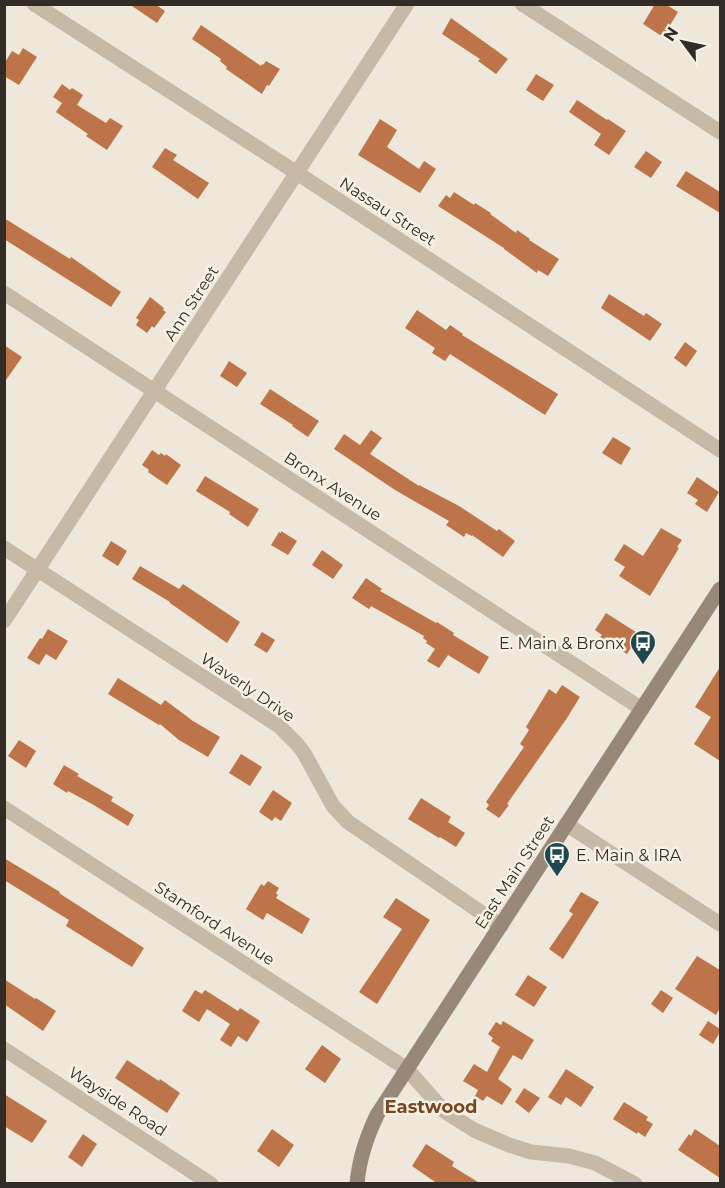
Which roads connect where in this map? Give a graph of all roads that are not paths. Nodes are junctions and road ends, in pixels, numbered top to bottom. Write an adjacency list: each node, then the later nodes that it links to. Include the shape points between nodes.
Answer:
1 (34, 4): 5 (street, Nassau Street)
2 (407, 4): 5 (street, Ann Street)
3 (522, 4): 4 (street)
4 (720, 132)
5 (297, 173): 7 (street, Ann Street); 8 (street, Nassau Street)
6 (4, 293): 7 (street, Bronx Avenue)
7 (155, 392): 10 (street, Ann Street); 13 (street, Bronx Avenue)
8 (720, 450)
9 (4, 548): 10 (street, Waverly Drive)
10 (38, 570): 12 (street, Ann Street); 17 (street, Waverly Drive, via 279,726 304,753 333,806 348,822)
11 (718, 598): 13 (street, East Main Street)
12 (4, 621)
13 (642, 709): 15 (street, East Main Street)
14 (4, 808): 19 (street, Stamford Avenue)
15 (566, 824): 16 (street); 17 (street, East Main Street)
16 (720, 924)
17 (501, 926): 19 (street, East Main Street)
18 (4, 1049): 20 (street, Wayside Road)
19 (407, 1069): 21 (street, East Main Street, via 369,1131); 22 (street, Stamford Avenue, via 444,1111 474,1130 531,1152 594,1163)
20 (211, 1184)
21 (357, 1184)
22 (635, 1184)

